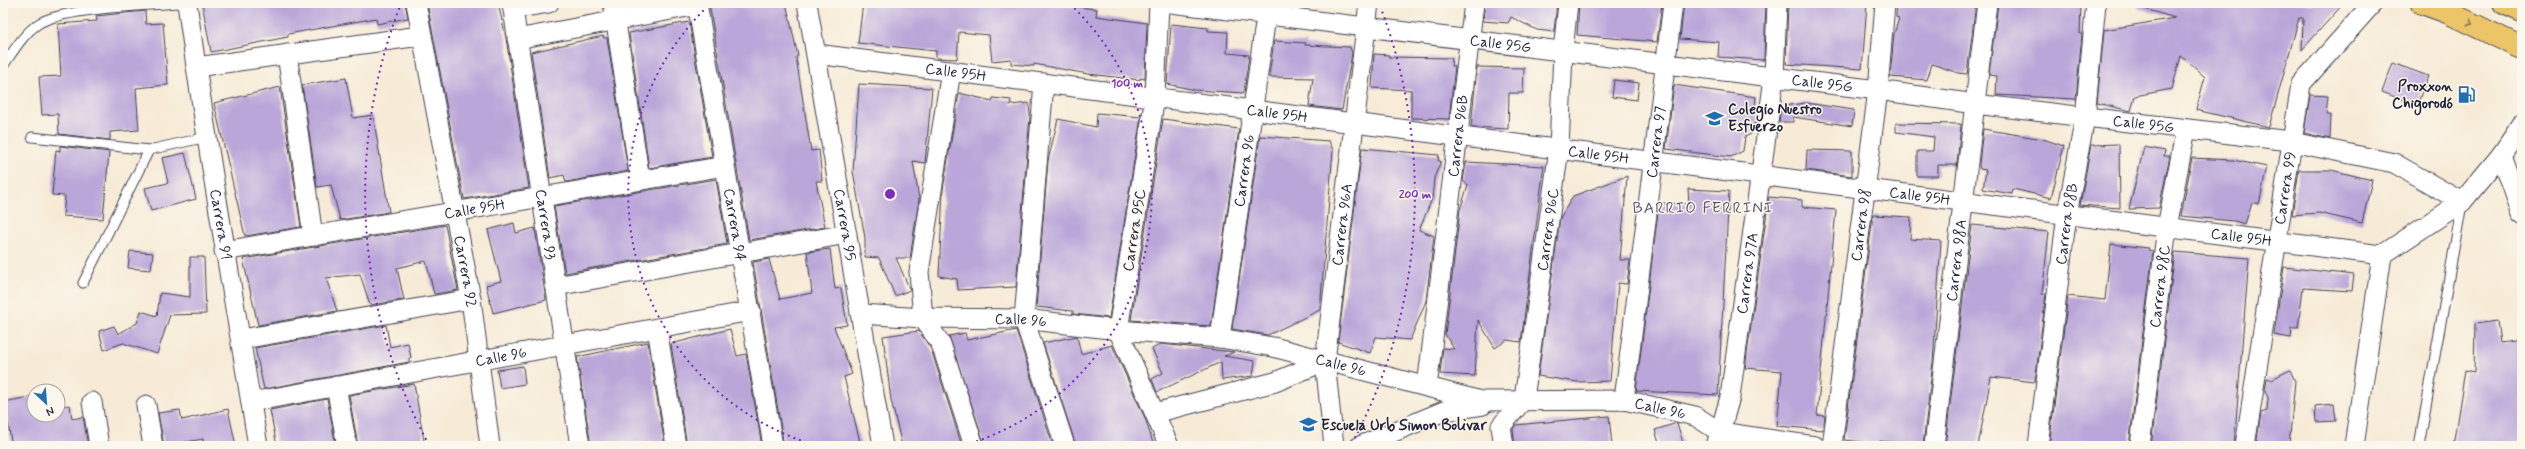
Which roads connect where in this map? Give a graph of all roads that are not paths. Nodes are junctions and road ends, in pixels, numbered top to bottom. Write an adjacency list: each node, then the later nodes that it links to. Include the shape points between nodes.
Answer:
1 (177, 3): 32 (lane, via 59,14 38,24 22,39)
2 (187, 3): 33 (street, Carrera 91)
3 (416, 3): 25 (street, Carrera 92)
4 (549, 3): 20 (street)
5 (807, 3): 31 (street, Carrera 95)
6 (1159, 3): 39 (street, Carrera 95C)
7 (1171, 3): 21 (street, Calle 95G)
8 (1369, 3): 24 (street, Carrera 96A)
9 (1474, 3): 27 (street, Carrera 96B)
10 (1568, 3): 29 (street, Carrera 96C)
11 (1673, 3): 34 (street, Carrera 97)
12 (1777, 3): 36 (street, Carrera 97A)
13 (1885, 3): 38 (street, Carrera 98)
14 (1987, 3): 40 (street, Carrera 98A)
15 (2096, 3): 42 (street, Carrera 98B)
16 (2373, 3): 49 (street, Carrera 99, via 2301,84)
17 (2422, 3): 28 (highway, one-way to 28, via 2447,12)
18 (2504, 3): 23 (highway)
19 (697, 4): 22 (street); 54 (street, Carrera 94)
20 (513, 6): 26 (street, Carrera 93)
21 (1267, 9): 24 (street, Calle 95G); 41 (street, Carrera 96)
22 (614, 12): 26 (street); 56 (street)
23 (2522, 12)
24 (1366, 27): 27 (street, Calle 95G); 43 (street, Carrera 96A)
25 (420, 36): 30 (street); 62 (street, Carrera 92)
26 (517, 39): 59 (street, Carrera 93)
27 (1469, 40): 29 (street, Calle 95G); 46 (street, Carrera 96B)
28 (2522, 48)
29 (1563, 51): 34 (street, Calle 95G); 50 (street, Carrera 96C)
30 (287, 54): 33 (street); 67 (street)
31 (816, 54): 35 (street, Calle 95H); 66 (street, Carrera 95)
32 (3, 66)
33 (196, 66): 48 (street, Carrera 91)
34 (1664, 66): 36 (street, Calle 95G); 53 (street, Carrera 97)
35 (951, 70): 37 (street, Calle 95H); 77 (street, via 919,272)
36 (1774, 78): 38 (street, Calle 95G); 55 (street, Carrera 97A)
37 (1044, 83): 39 (street, Calle 95H); 78 (street)
38 (1878, 90): 40 (street, Calle 95G); 57 (street, Carrera 98)
39 (1155, 97): 41 (street, Calle 95H); 80 (street, Carrera 95C)
40 (1975, 104): 42 (street, Calle 95G); 60 (street, Carrera 98A)
41 (1253, 110): 43 (street, Calle 95H); 81 (street, Carrera 96)
42 (2085, 118): 45 (street, Calle 95G); 63 (street, Carrera 98B)
43 (1354, 122): 46 (street, Calle 95H); 85 (street, Carrera 96A)
44 (2522, 124): 52 (street)
45 (2186, 128): 49 (street, Calle 95G); 65 (street, Carrera 98C)
46 (1458, 136): 50 (street, Calle 95H); 87 (street, Carrera 96B)
47 (32, 137): 51 (lane)
48 (207, 137): 51 (lane); 69 (street, Carrera 91)
49 (2290, 142): 61 (street, Calle 95G, via 2394,163); 68 (street, Carrera 99)
50 (1559, 149): 53 (street, Calle 95H); 88 (street, Carrera 96C)
51 (149, 150): 72 (lane)
52 (2501, 155): 58 (street); 61 (street)
53 (1652, 161): 55 (street, Calle 95H); 89 (street, Carrera 97)
54 (725, 166): 56 (street, Calle 95H); 70 (street, Carrera 94)
55 (1760, 175): 57 (street, Calle 95H); 94 (street, Carrera 97A, via 1730,397)
56 (640, 180): 59 (street, Calle 95H)
57 (1866, 188): 60 (street, Calle 95H); 111 (street, Carrera 98)
58 (2518, 191): 64 (street)
59 (542, 197): 62 (street, Calle 95H); 73 (street, Carrera 93)
60 (1963, 201): 63 (street, Calle 95H); 112 (street, Carrera 98A)
61 (2462, 202): 71 (street); 117 (lane)
62 (456, 212): 67 (street, Calle 95H); 74 (street, Carrera 92)
63 (2067, 214): 65 (street, Calle 95H); 113 (street, Carrera 98B)
64 (2522, 214)
65 (2167, 227): 68 (street, Calle 95H); 114 (street, Carrera 98C)
66 (847, 234): 70 (street); 76 (street, Carrera 95)
67 (313, 236): 69 (street, Calle 95H)
68 (2277, 241): 71 (street, Calle 95H); 115 (street, Carrera 99)
69 (224, 251): 82 (street, Carrera 91)
70 (741, 253): 73 (street); 75 (street, Carrera 94)
71 (2382, 254): 116 (street)
72 (83, 283)
73 (556, 286): 83 (street, Carrera 93)
74 (471, 299): 82 (street); 84 (street, Carrera 92)
75 (751, 311): 79 (street, Calle 96); 102 (street, Carrera 94)
76 (860, 314): 77 (street, Calle 96); 103 (street, Carrera 95)
77 (923, 318): 78 (street, Calle 96); 104 (street, via 941,344)
78 (1024, 319): 80 (street, Calle 96); 105 (street)
79 (656, 328): 83 (street, Calle 96); 101 (street)
80 (1118, 330): 81 (street, Calle 96); 93 (street)
81 (1220, 338): 85 (street, Calle 96, via 1273,347)
82 (242, 339): 91 (street, Carrera 91)
83 (565, 345): 84 (street, Calle 96); 100 (street, Carrera 93)
84 (479, 360): 86 (street, Calle 96); 99 (street, Carrera 92)
85 (1325, 361): 87 (street, Calle 96); 93 (street, via 1275,382); 107 (street, Carrera 96A)
86 (336, 386): 91 (street, Calle 96); 98 (street)
87 (1427, 387): 88 (street, Calle 96, via 1482,401)
88 (1524, 400): 89 (street, Calle 96); 108 (street, via 1444,411); 109 (street, via 1501,426)
89 (1624, 400): 94 (street, Calle 96, via 1695,416)
90 (92, 402): 95 (street)
91 (251, 402): 97 (street, Carrera 91)
92 (146, 405): 96 (street)
93 (1155, 413): 106 (street)
94 (1718, 439): 110 (street, Calle 96)
95 (100, 446)
96 (153, 446)
97 (258, 446)
98 (347, 446)
99 (490, 446)
100 (580, 446)
101 (676, 446)
102 (773, 446)
103 (883, 446)
104 (974, 446)
105 (1065, 446)
106 (1169, 446)
107 (1334, 446)
108 (1360, 446)
109 (1504, 446)
110 (1815, 446)
111 (1832, 446)
112 (1934, 446)
113 (2038, 446)
114 (2140, 446)
115 (2245, 446)
116 (2354, 446)
117 (2419, 446)

